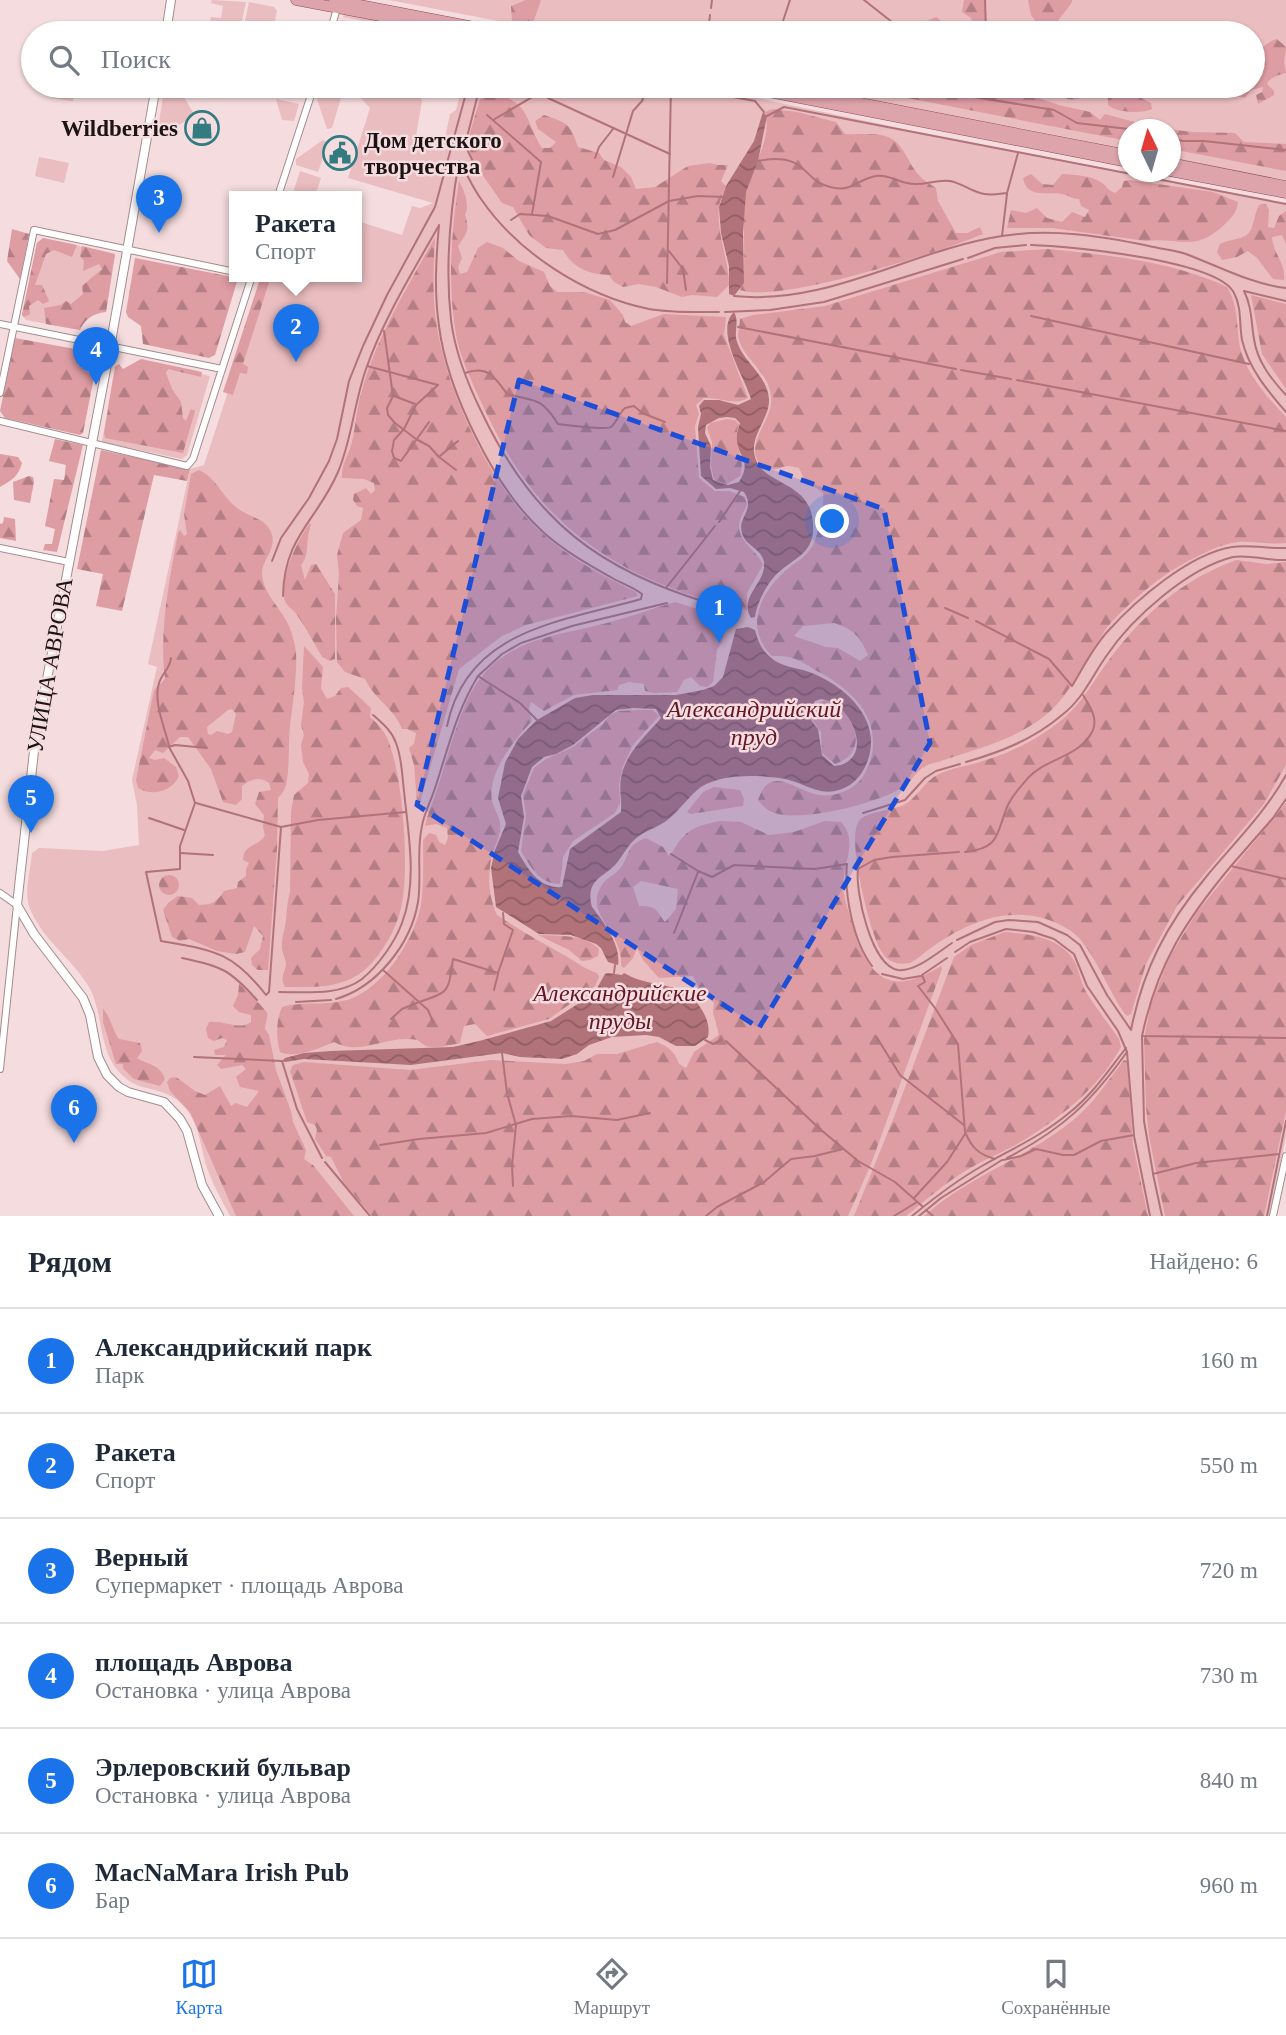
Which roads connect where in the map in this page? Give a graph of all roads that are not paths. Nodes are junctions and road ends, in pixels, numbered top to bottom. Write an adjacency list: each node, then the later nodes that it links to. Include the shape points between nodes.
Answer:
1 (171, 0): 4 (street)
2 (296, 0): 3 (main road)
3 (337, 2): 5 (street); 6 (main road); 7 (main road)
4 (168, 21)
5 (333, 21)
6 (419, 21)
7 (440, 21)
8 (154, 98): 19 (street, УЛИЦА АВРОВА)
9 (310, 98): 17 (street)
10 (800, 98): 13 (main road)
11 (836, 98): 12 (main road)
12 (1118, 153)
13 (1118, 160)
14 (1181, 165): 16 (main road)
15 (1181, 173): 18 (main road)
16 (1286, 186)
17 (280, 191)
18 (1286, 193)
19 (127, 250): 20 (street); 23 (street, via 34,230); 24 (street, УЛИЦА АВРОВА)
20 (229, 271)
21 (250, 282): 25 (street)
22 (0, 324): 23 (street)
23 (14, 326): 24 (street); 26 (street)
24 (110, 346): 25 (street); 28 (street, УЛИЦА АВРОВА)
25 (222, 369): 28 (street, via 187,466)
26 (0, 393)
27 (0, 421): 28 (street)
28 (92, 443): 30 (street, УЛИЦА АВРОВА)
29 (0, 548): 30 (street)
30 (69, 562): 32 (street, УЛИЦА АВРОВА, via 35,742)
31 (0, 894): 32 (street)
32 (18, 905): 33 (street); 37 (street, via 83,998 107,1074 128,1092 163,1102 180,1119 202,1185)
33 (2, 1023): 34 (street)
34 (1, 1040): 35 (street)
35 (0, 1069)
36 (1286, 1156): 38 (street)
37 (219, 1216)
38 (1273, 1216)

